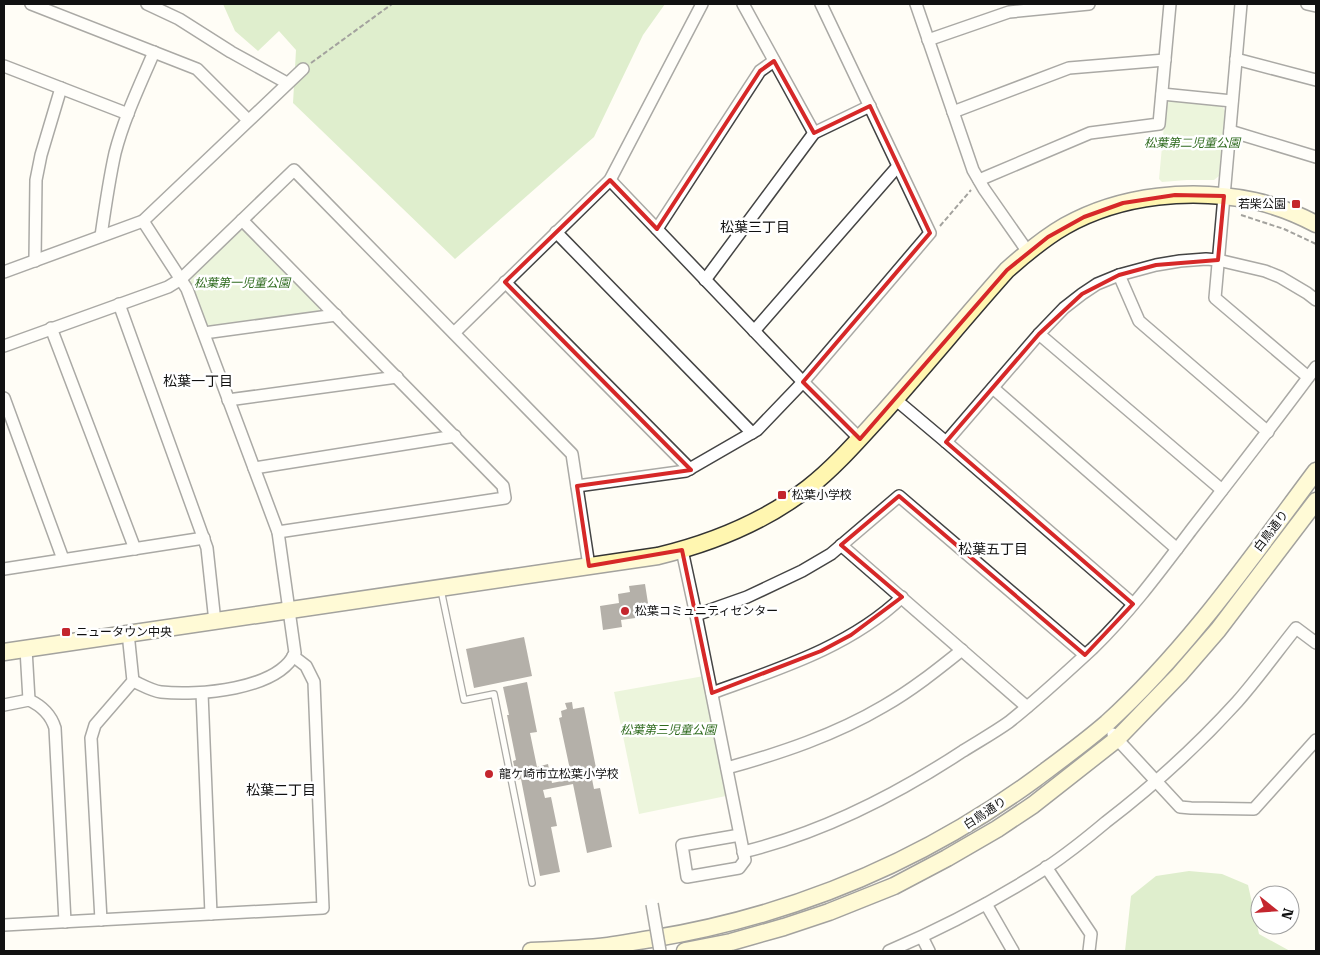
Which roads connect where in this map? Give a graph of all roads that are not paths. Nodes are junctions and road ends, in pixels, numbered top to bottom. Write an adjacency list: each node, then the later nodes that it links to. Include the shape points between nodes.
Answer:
1 (31, 4): 13 (street)
2 (147, 4): 20 (street, via 179,19)
3 (702, 4): 32 (street)
4 (743, 4): 15 (street)
5 (821, 4): 24 (street)
6 (916, 4): 12 (street)
7 (1089, 4): 12 (street, via 1009,12)
8 (1170, 4): 16 (street)
9 (1241, 4): 14 (street)
10 (1307, 4): 11 (street)
11 (1316, 6)
12 (928, 40): 25 (street)
13 (154, 52): 26 (street); 27 (street, via 197,69)
14 (1236, 59): 19 (street); 23 (street)
15 (774, 60): 29 (street); 38 (street, via 760,71)
16 (1165, 60): 22 (street); 25 (street, via 1069,68)
17 (4, 66): 21 (street)
18 (304, 69): 20 (street)
19 (1316, 80)
20 (287, 83): 27 (street)
21 (61, 88): 26 (street); 42 (street, via 36,180)
22 (1162, 94): 23 (street); 33 (street, via 1159,124 1090,133)
23 (1232, 101): 28 (street)
24 (870, 106): 29 (street); 31 (street)
25 (953, 112): 33 (street)
26 (128, 114): 40 (street, via 116,151)
27 (248, 120): 36 (street)
28 (1230, 131): 30 (street); 34 (street)
29 (814, 134): 47 (street)
30 (1316, 157)
31 (898, 166): 53 (street); 61 (street, via 930,234)
32 (610, 180): 38 (street); 39 (street)
33 (979, 180): 41 (street)
34 (1224, 196): 37 (main road, via 1281,208); 41 (main road, via 1175,195 1123,203 1065,226); 43 (street)
35 (242, 220): 46 (street); 51 (street); 55 (street, via 294,170)
36 (143, 221): 40 (street); 46 (street)
37 (1316, 224)
38 (657, 229): 47 (street)
39 (556, 232): 48 (street); 67 (street)
40 (101, 236): 42 (street)
41 (1028, 252): 64 (main road, via 1007,270)
42 (35, 260): 44 (street)
43 (1218, 260): 45 (street, via 1180,261); 49 (street, via 1280,277); 60 (street, via 1215,298)
44 (4, 272)
45 (1119, 275): 56 (street, via 1082,294); 66 (street, via 1139,322)
46 (181, 279): 50 (street); 54 (street)
47 (706, 280): 53 (street)
48 (505, 282): 55 (street); 72 (street)
49 (1316, 300)
50 (119, 304): 52 (street); 78 (street)
51 (336, 315): 54 (street); 59 (street)
52 (51, 328): 57 (street); 80 (street)
53 (754, 331): 61 (street)
54 (204, 333): 65 (street)
55 (454, 333): 74 (street, via 572,454)
56 (1039, 334): 62 (street); 75 (street)
57 (4, 346)
58 (1316, 366): 60 (street)
59 (397, 377): 65 (street); 68 (street)
60 (1308, 377): 66 (street)
61 (804, 382): 67 (street); 69 (street)
62 (993, 388): 70 (street); 81 (street)
63 (4, 398): 83 (street)
64 (895, 399): 69 (main road); 70 (street)
65 (228, 400): 71 (street)
66 (1268, 432): 75 (street)
67 (752, 433): 72 (street)
68 (455, 436): 71 (street); 77 (street, via 503,486 505,498)
69 (860, 439): 82 (main road, via 824,476 765,517)
70 (946, 442): 88 (street)
71 (254, 468): 77 (street)
72 (690, 469): 74 (street)
73 (1316, 471): 105 (main road, 白鳥通り, via 1204,620)
74 (577, 486): 84 (street)
75 (1222, 490): 81 (street)
76 (1316, 501): 106 (main road, 白鳥通り, via 1212,637)
77 (278, 532): 89 (street)
78 (204, 538): 80 (street); 91 (street)
79 (841, 545): 87 (street); 90 (street, via 802,571 747,597); 97 (street, via 899,496)
80 (135, 549): 83 (street)
81 (1177, 549): 88 (street)
82 (682, 550): 84 (main road); 90 (street)
83 (64, 560): 85 (street)
84 (589, 566): 86 (main road)
85 (4, 568)
86 (441, 588): 89 (main road); 113 (lane, via 464,700 494,694)
87 (902, 597): 95 (street); 101 (street, via 889,610 821,651)
88 (1133, 604): 97 (street)
89 (289, 611): 91 (main road); 98 (street)
90 (696, 615): 101 (street)
91 (215, 622): 92 (main road)
92 (128, 633): 94 (main road); 99 (street)
93 (1316, 644): 109 (street, via 1296,628 1237,701)
94 (26, 649): 96 (main road); 102 (street)
95 (962, 650): 104 (street); 108 (street, via 884,706 844,727 772,756)
96 (4, 652)
97 (1085, 655): 104 (street)
98 (293, 656): 100 (street, via 263,680 238,688); 116 (street, via 306,666 314,682 323,908)
99 (133, 681): 100 (street, via 159,692); 117 (street, via 95,725 91,738)
100 (202, 693): 116 (street)
101 (712, 693): 108 (street)
102 (29, 700): 103 (street); 118 (street, via 46,712 55,728)
103 (4, 705)
104 (1027, 707): 111 (street, via 940,766 896,791 826,825)
105 (1106, 724): 106 (street); 121 (main road, 白鳥通り, via 988,812 940,841 826,893 726,924 609,946)
106 (1117, 739): 109 (street); 124 (main road, 白鳥通り, via 997,829 894,886 784,927)
107 (1316, 740): 109 (street, via 1254,809 1180,807)
108 (727, 768): 110 (street)
109 (1156, 781): 112 (street, via 1086,839)
110 (740, 835): 111 (street); 111 (street, via 682,845 687,877 739,868 745,860)
111 (743, 852)
112 (1046, 867): 115 (street); 128 (street, via 1091,934)
113 (532, 883)
114 (652, 904): 123 (street, bridge)
115 (986, 904): 120 (street); 127 (street)
116 (211, 914): 117 (street)
117 (101, 920): 118 (street)
118 (66, 922): 119 (street)
119 (4, 926)
120 (922, 937): 125 (street); 126 (street)
121 (558, 950): 122 (main road, 白鳥通り)
122 (531, 951)
123 (660, 951)
124 (685, 951)
125 (889, 951)
126 (929, 951)
127 (1013, 951)
128 (1089, 951)

